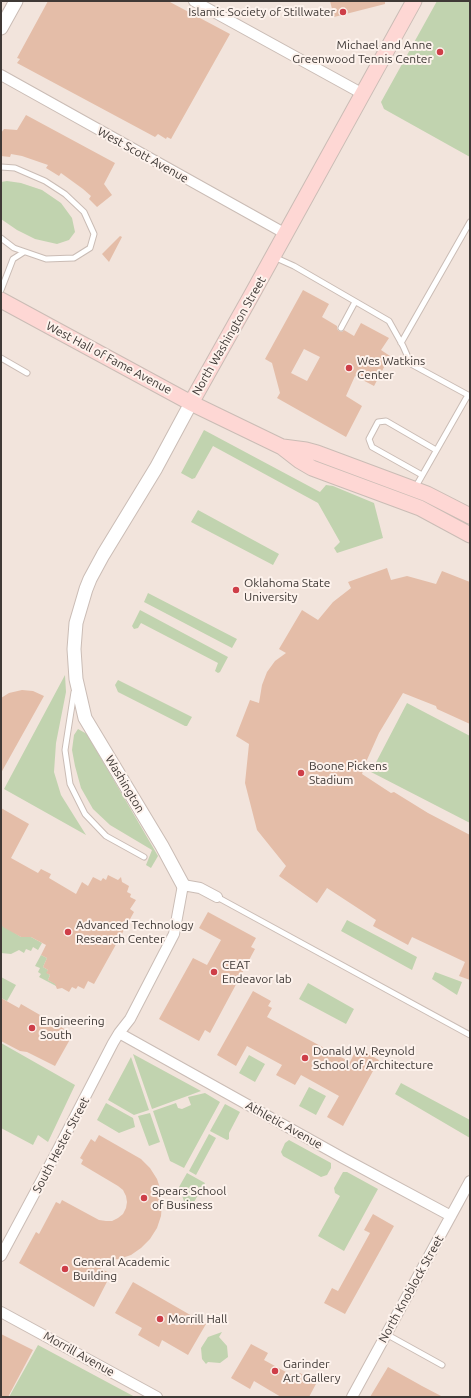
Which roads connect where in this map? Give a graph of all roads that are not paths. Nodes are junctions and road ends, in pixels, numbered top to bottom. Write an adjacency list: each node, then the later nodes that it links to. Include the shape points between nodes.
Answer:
1 (16, 1): 4 (street)
2 (194, 1): 6 (street)
3 (414, 1): 6 (main road, North Washington Street)
4 (1, 28)
5 (1, 75): 9 (street, West Scott Avenue)
6 (363, 94): 9 (main road, North Washington Street)
7 (1, 167): 12 (lane, via 15,168 45,181 65,194 84,212 94,234 90,248 74,258 46,259)
8 (470, 222): 18 (lane)
9 (286, 234): 13 (main road, North Washington Street)
10 (1, 239): 11 (lane); 12 (lane)
11 (1, 245)
12 (24, 252): 14 (lane, via 13,259)
13 (273, 257): 16 (lane, via 294,266); 21 (main road, North Washington Street)
14 (1, 290)
15 (1, 300): 21 (main road, West Hall of Fame Avenue)
16 (356, 302): 17 (lane); 18 (lane, via 389,321)
17 (341, 328)
18 (401, 343): 23 (lane, via 411,364 468,395)
19 (1, 358): 20 (lane)
20 (27, 373)
21 (191, 403): 22 (main road, West Hall of Fame Avenue); 28 (street, North Washington Street, via 86,589 76,623)
22 (282, 447): 25 (main road, West Hall of Fame Avenue, via 317,453); 27 (main road, West Hall of Fame Avenue, via 312,468 420,508)
23 (436, 450): 24 (lane); 24 (lane, via 386,421 378,422 369,439 372,447)
24 (422, 475): 25 (lane)
25 (414, 489): 26 (main road, West Hall of Fame Avenue)
26 (470, 516)
27 (470, 535)
28 (76, 680): 29 (lane, via 65,750 70,784 85,814 106,836); 30 (street, Washington, via 85,718)
29 (144, 857)
30 (183, 885): 31 (street, via 200,888); 32 (street, South Hester Street, via 174,934 130,1019)
31 (217, 897): 33 (lane)
32 (119, 1033): 35 (street, Athletic Avenue); 36 (street, South Hester Street)
33 (470, 1036)
34 (470, 1182): 35 (street, North Knoblock Street)
35 (451, 1216): 38 (street, North Knoblock Street)
36 (1, 1256)
37 (1, 1312): 40 (street, Morrill Avenue)
38 (386, 1334): 39 (lane); 41 (street, North Knoblock Street)
39 (442, 1365)
40 (157, 1397)
41 (352, 1397)

